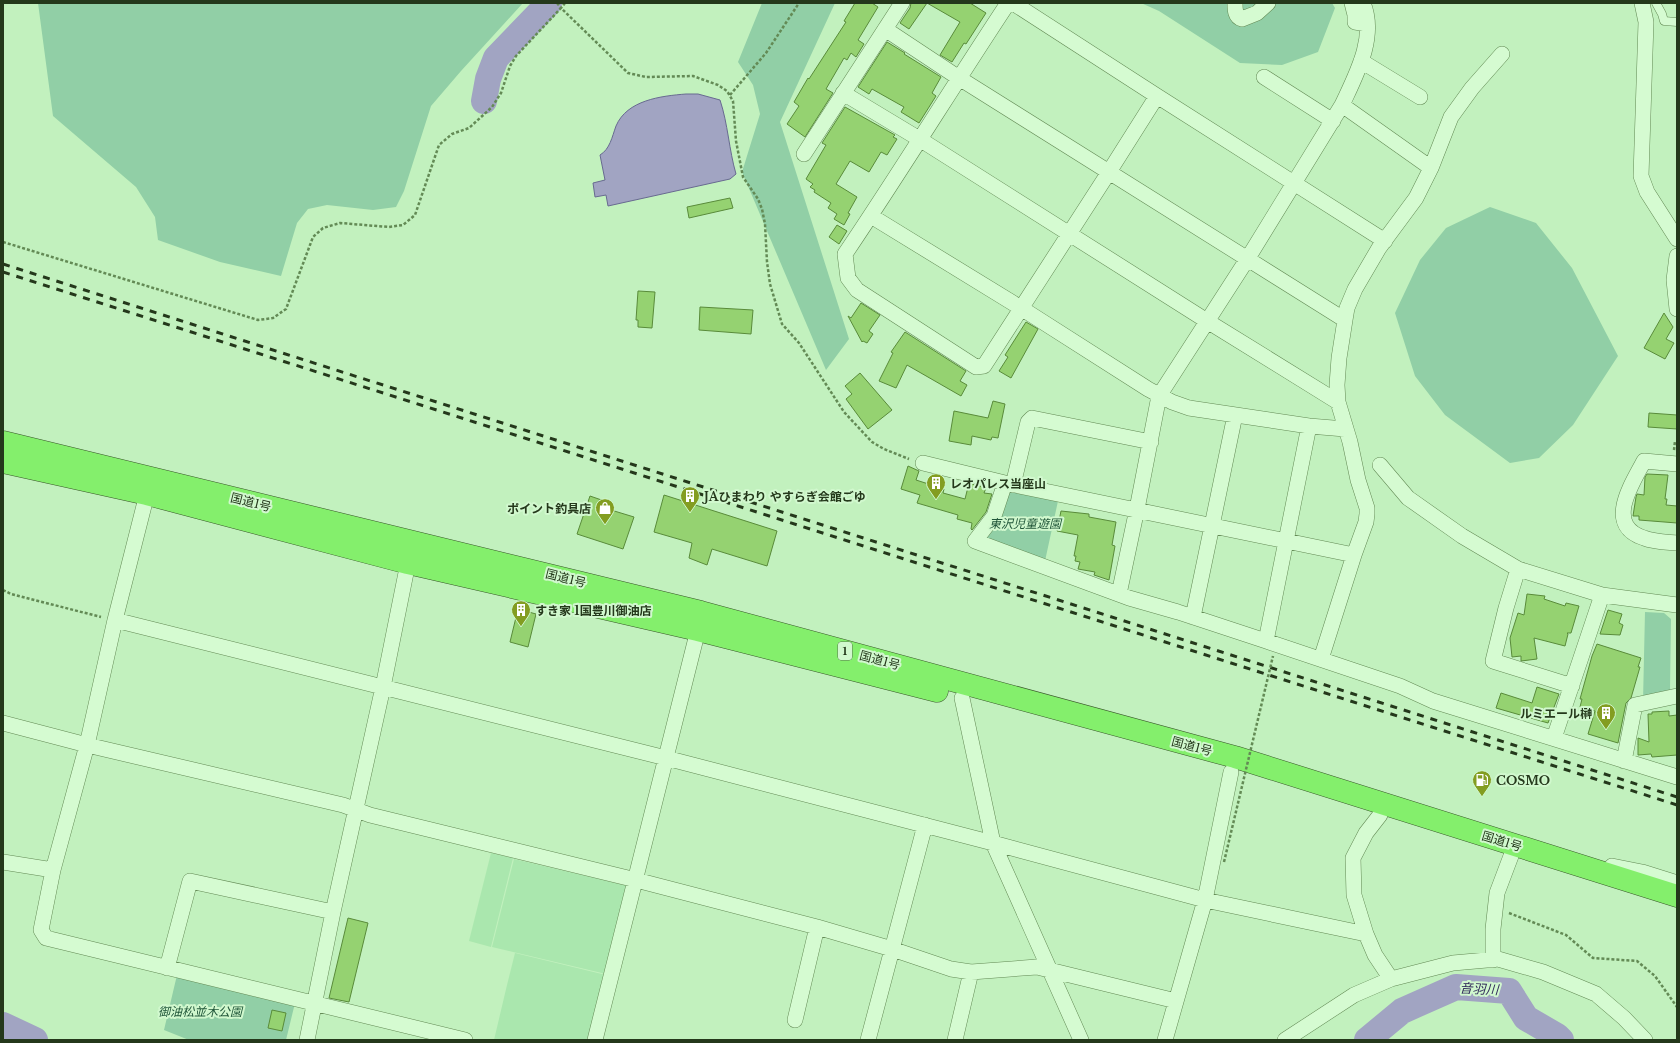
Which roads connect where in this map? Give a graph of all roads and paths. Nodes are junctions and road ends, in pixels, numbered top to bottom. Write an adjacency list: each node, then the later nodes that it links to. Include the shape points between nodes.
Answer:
1 (557, 3): 13 (path)
2 (565, 3): 13 (path)
3 (799, 3): 22 (path, via 766,54)
4 (902, 3): 16 (street)
5 (1008, 3): 20 (street)
6 (1013, 3): 23 (street)
7 (1235, 3): 8 (street, via 1236,13 1242,19 1257,13)
8 (1268, 3)
9 (1352, 3): 15 (street, via 1354,22)
10 (1363, 3): 15 (street, via 1367,11)
11 (1642, 3): 34 (street, via 1646,22 1641,176 1647,192)
12 (1656, 3): 14 (lane, via 1664,21)
13 (562, 8): 22 (path, via 628,73 646,77 693,76 718,85); 36 (path, via 516,56 501,93 492,107 469,128 452,134 438,145 415,215 403,225 389,227 340,223 323,228 313,236 286,309 273,318 258,320)
14 (1677, 22)
15 (1367, 24): 18 (street, via 1367,39)
16 (885, 29): 20 (street); 21 (street)
17 (1502, 54): 29 (street, via 1466,95 1451,117)
18 (1361, 61): 24 (street); 25 (street)
19 (1264, 77): 26 (street)
20 (959, 78): 27 (street); 30 (street)
21 (843, 93): 27 (street); 28 (street)
22 (730, 95): 51 (path, via 734,100 736,142 743,177 762,209 770,284 782,324 799,342 844,412 872,442 902,457)
23 (1157, 96): 30 (street); 31 (street)
24 (1420, 97)
25 (1342, 105): 26 (street); 29 (street)
26 (1333, 121): 31 (street)
27 (921, 140): 32 (street); 33 (street)
28 (804, 154)
29 (1431, 168): 35 (street, via 1416,198)
30 (1109, 172): 33 (street); 38 (street)
31 (1294, 184): 35 (street); 38 (street)
32 (871, 216): 39 (street); 39 (street, via 845,254 848,278 857,290 976,367 984,366)
33 (1070, 234): 39 (street); 42 (street)
34 (1677, 239)
35 (1385, 241): 41 (street, via 1355,289)
36 (3, 242)
37 (1677, 256): 40 (street, via 1674,280)
38 (1248, 258): 41 (street); 42 (street)
39 (1021, 308): 43 (street)
40 (1677, 309)
41 (1345, 320): 44 (street, via 1339,365)
42 (1207, 321): 43 (street); 44 (street)
43 (1159, 396): 45 (street, via 1188,408); 49 (street)
44 (1338, 402): 47 (street)
45 (1235, 415): 46 (street); 57 (street)
46 (1309, 426): 47 (street); 58 (street)
47 (1345, 429): 61 (street, via 1367,508 1366,522)
48 (3, 442): 59 (highway, 国道1号 / 1)
49 (1150, 442): 54 (street, via 1032,418 1028,422); 56 (street)
50 (3, 462): 55 (highway, 国道1号 / 1)
51 (923, 463): 54 (street)
52 (1677, 464): 60 (street, via 1644,460 1625,496 1623,510 1627,527 1634,534 1651,540)
53 (1380, 465): 63 (street, via 1408,498 1462,536)
54 (1009, 484): 56 (street); 65 (street, via 994,516 975,541)
55 (148, 494): 62 (highway, 国道1号 / 1); 69 (street)
56 (1137, 509): 57 (street); 65 (street)
57 (1212, 525): 58 (street); 68 (street)
58 (1285, 540): 61 (street); 71 (street)
59 (412, 541): 62 (street); 89 (highway, 国道1号 / 1, via 702,612 1235,757)
60 (1677, 543)
61 (1354, 555): 73 (street)
62 (408, 563): 70 (highway, 国道1号 / 1); 74 (street)
63 (1518, 569): 66 (street); 75 (street, via 1493,661)
64 (3, 590): 69 (path)
65 (1119, 594): 68 (street)
66 (1602, 596): 67 (street); 75 (street)
67 (1677, 605)
68 (1192, 617): 71 (street)
69 (115, 620): 74 (street); 80 (street)
70 (698, 630): 77 (highway, 国道1号 / 1); 81 (street)
71 (1266, 641): 73 (street)
72 (1273, 656): 92 (path, bridge)
73 (1322, 659): 79 (street, via 1400,686 1433,701)
74 (383, 686): 81 (street); 85 (street)
75 (1572, 686): 79 (street)
76 (1677, 696): 82 (street, via 1635,705)
77 (962, 698): 83 (highway, 国道1号 / 1); 88 (street)
78 (3, 723): 80 (street)
79 (1554, 738): 82 (street)
80 (87, 745): 85 (street, via 343,805); 93 (street)
81 (666, 758): 87 (street); 94 (street)
82 (1624, 761): 84 (street)
83 (1231, 772): 86 (highway, 国道1号 / 1); 97 (street)
84 (1677, 777)
85 (355, 810): 94 (street); 100 (street)
86 (1380, 815): 90 (highway, 国道1号 / 1); 102 (street, via 1366,833 1353,858 1354,894)
87 (925, 825): 88 (street); 103 (street)
88 (993, 842): 97 (street); 107 (street)
89 (1538, 852): 95 (street, via 1642,872); 96 (highway, 国道1号 / 1)
90 (1511, 856): 98 (street, via 1497,893); 99 (highway, 国道1号 / 1)
91 (3, 862): 93 (street)
92 (1224, 862)
93 (53, 870): 105 (street, via 41,930 46,938)
94 (636, 880): 101 (street); 115 (street)
95 (1677, 883)
96 (1677, 896)
97 (1205, 900): 102 (street); 109 (street)
98 (1495, 908): 104 (street); 111 (path, via 1566,935 1593,958 1636,962 1655,976)
99 (1677, 909)
100 (333, 912): 105 (street, via 190,881); 110 (street)
101 (817, 927): 103 (street); 112 (street)
102 (1366, 934): 108 (street, via 1375,955)
103 (892, 949): 106 (street, via 951,969); 116 (street)
104 (1492, 960): 108 (street, via 1453,963); 121 (street, via 1498,959 1543,972 1596,994)
105 (167, 968): 110 (street)
106 (972, 972): 107 (street, via 1036,968); 117 (street)
107 (1050, 972): 109 (street); 118 (street)
108 (1391, 979): 120 (street, via 1354,995)
109 (1176, 1001): 119 (street)
110 (314, 1002): 113 (street); 114 (street)
111 (1677, 1007)
112 (795, 1020)
113 (307, 1040)
114 (465, 1040)
115 (595, 1040)
116 (868, 1040)
117 (955, 1040)
118 (1081, 1040)
119 (1165, 1040)
120 (1285, 1040)
121 (1645, 1040)

